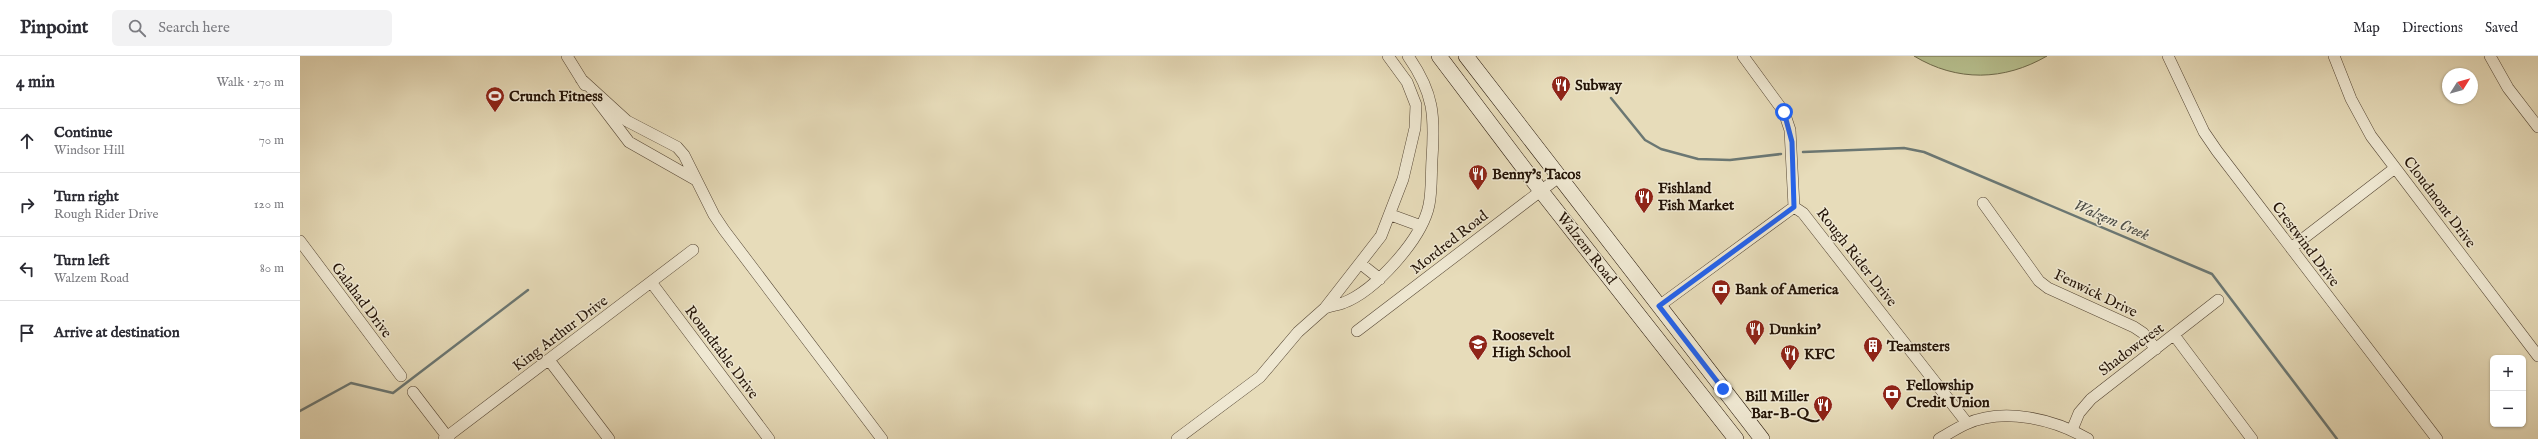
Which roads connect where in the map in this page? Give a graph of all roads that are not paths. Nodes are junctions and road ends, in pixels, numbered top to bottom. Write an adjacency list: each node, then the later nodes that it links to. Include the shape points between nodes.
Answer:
1 (1388, 56): 20 (street, via 1407,82 1416,105 1410,158)
2 (1408, 56): 21 (street, via 1429,91 1434,113 1429,205)
3 (1440, 56): 17 (main road, Walzem Road)
4 (1466, 56): 15 (main road, Walzem Road)
5 (1743, 56): 19 (street, via 1784,112 1790,130)
6 (2168, 56): 23 (street, Crestwind Drive, via 2204,132)
7 (2334, 56): 14 (street, Cloudmont Drive, via 2360,118)
8 (2490, 56): 11 (street, via 2508,88)
9 (567, 58): 10 (street)
10 (581, 79): 12 (street, via 627,121); 13 (street, via 629,142)
11 (2538, 127)
12 (670, 142): 13 (street); 16 (street, via 684,155)
13 (660, 159): 16 (street)
14 (2395, 168): 23 (street); 35 (street, Cloudmont Drive)
15 (1559, 177): 17 (street, Mordred Road); 30 (main road, Walzem Road)
16 (697, 181): 44 (street, via 724,230)
17 (1541, 191): 25 (main road, Walzem Road); 32 (street, Mordred Road)
18 (1983, 203): 34 (street, Fenwick Drive, via 2040,281 2048,288 2134,327 2143,333)
19 (1794, 207): 30 (street, Rough Rider Drive); 39 (street, Rough Rider Drive, via 1803,213)
20 (1391, 215): 21 (street); 26 (street, via 1381,236)
21 (1421, 226): 27 (street)
22 (300, 241): 37 (street, Galahad Drive)
23 (2290, 248): 51 (street, Crestwind Drive)
24 (693, 250): 28 (street, King Arthur Drive)
25 (1596, 260): 30 (main road, via 1643,304); 46 (main road, Walzem Road)
26 (1361, 264): 27 (street); 31 (street, via 1337,290)
27 (1380, 279): 31 (street, via 1344,303)
28 (651, 282): 36 (street, King Arthur Drive); 43 (street, Roundtable Drive)
29 (2218, 300): 33 (street, Shadowcrest)
30 (1659, 306): 47 (main road, Walzem Road)
31 (1325, 308): 45 (street, via 1303,326 1260,377)
32 (1357, 331)
33 (2174, 335): 34 (street, Shadowcrest); 50 (street)
34 (2156, 349): 40 (street, Shadowcrest, via 2091,399 2079,414)
35 (2538, 356)
36 (549, 360): 41 (street, King Arthur Drive); 42 (street)
37 (401, 376)
38 (413, 392): 41 (street)
39 (1967, 423): 40 (street, via 1997,417 2025,417 2052,422); 48 (street)
40 (2072, 430): 49 (street)
41 (446, 438)
42 (608, 439)
43 (769, 439)
44 (882, 439)
45 (1177, 439)
46 (1736, 439)
47 (1762, 439)
48 (1939, 439)
49 (2088, 439)
50 (2252, 439)
51 (2437, 439)

